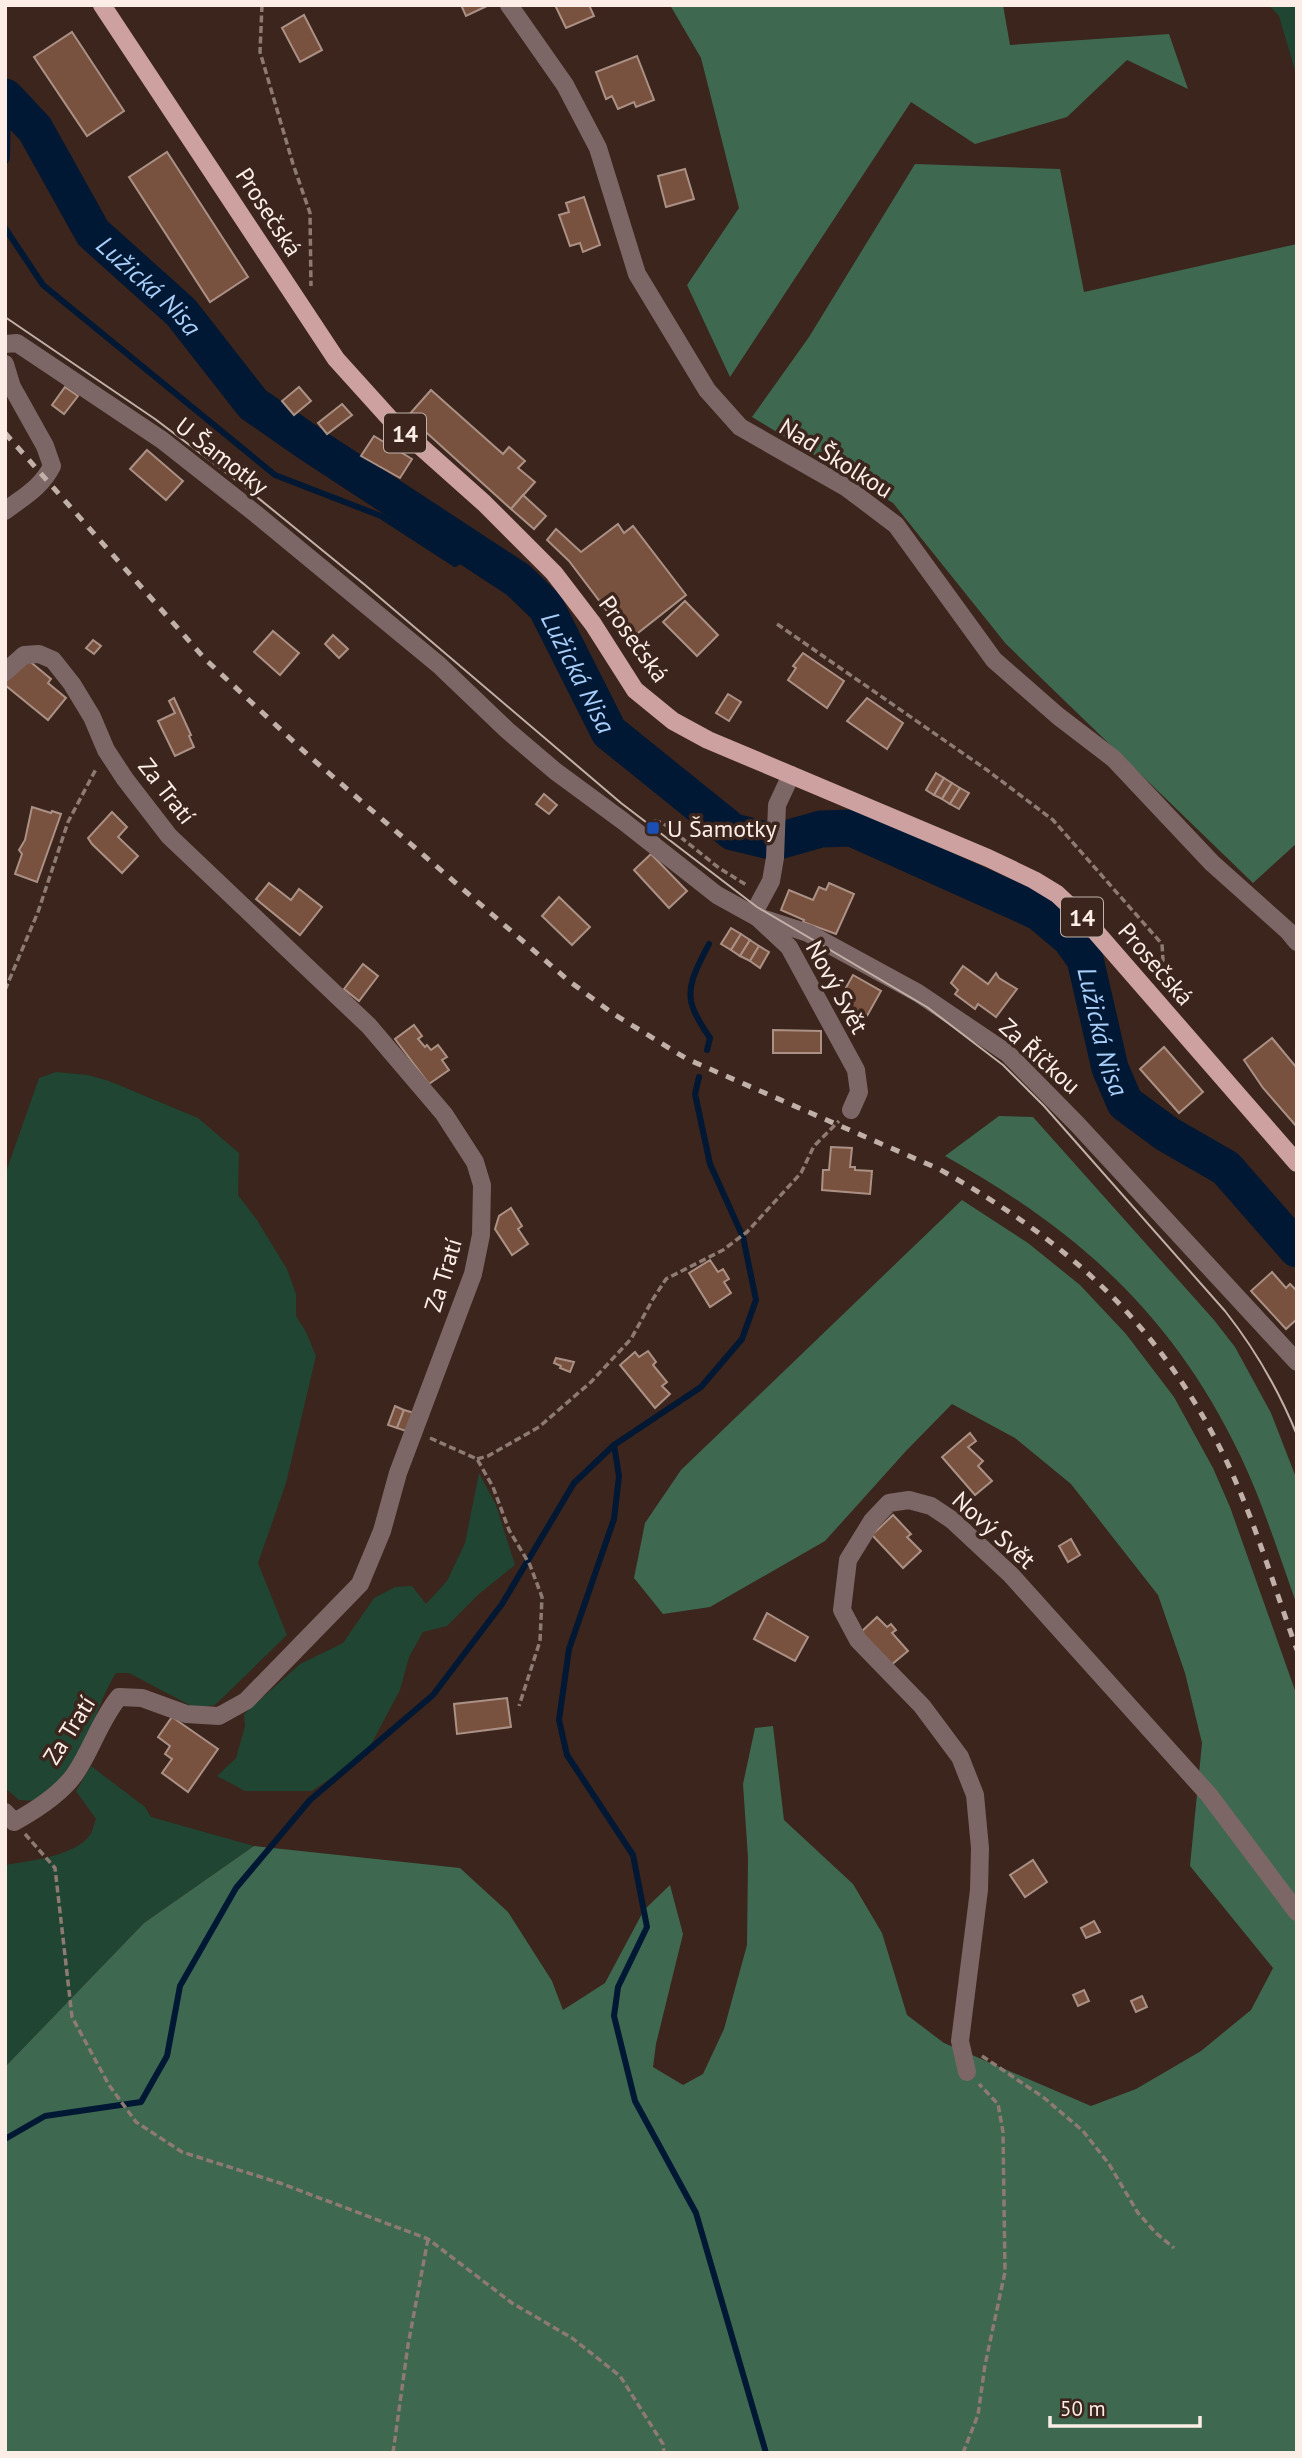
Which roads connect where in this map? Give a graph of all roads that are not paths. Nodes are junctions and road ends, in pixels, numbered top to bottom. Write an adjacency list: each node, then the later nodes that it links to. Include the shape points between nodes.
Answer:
1 (102, 5): 7 (main road, Prosečská / 14, via 336,359 392,421 554,573 635,690 673,721)
2 (509, 5): 9 (street, Nad Školkou, via 565,85 598,148 637,274 707,390 740,427 847,488 895,525 994,660 1114,759 1212,863)
3 (5, 344): 8 (street, U Šamotky, via 17,343 162,440 439,665 555,771 717,895)
4 (5, 364): 5 (street, via 52,466 46,479)
5 (5, 511)
6 (5, 672): 13 (street, Za Tratí, via 24,655 39,654 53,660 92,717 125,779 169,836 369,1026 444,1114 475,1162 482,1185 481,1235 473,1274 360,1584 246,1701 219,1716 186,1714 142,1698 119,1697 105,1714 74,1775 41,1807)
7 (791, 775): 8 (street, via 777,805 771,881); 11 (main road, Prosečská / 14, via 988,858 1057,894 1089,923)
8 (755, 916): 10 (street, Nový Svět, via 789,947 856,1070 859,1092); 12 (street, Za Říčkou, via 820,939 918,993 1007,1053)
9 (1297, 942)
10 (852, 1110)
11 (1297, 1163)
12 (1297, 1362)
13 (10, 1817)
14 (1297, 1912): 15 (street, Nový Svět, via 1209,1795 1012,1575 931,1506 909,1500 889,1503 848,1560 842,1610 859,1640 922,1706 960,1758 975,1796 979,1890 961,2041)
15 (967, 2072)

